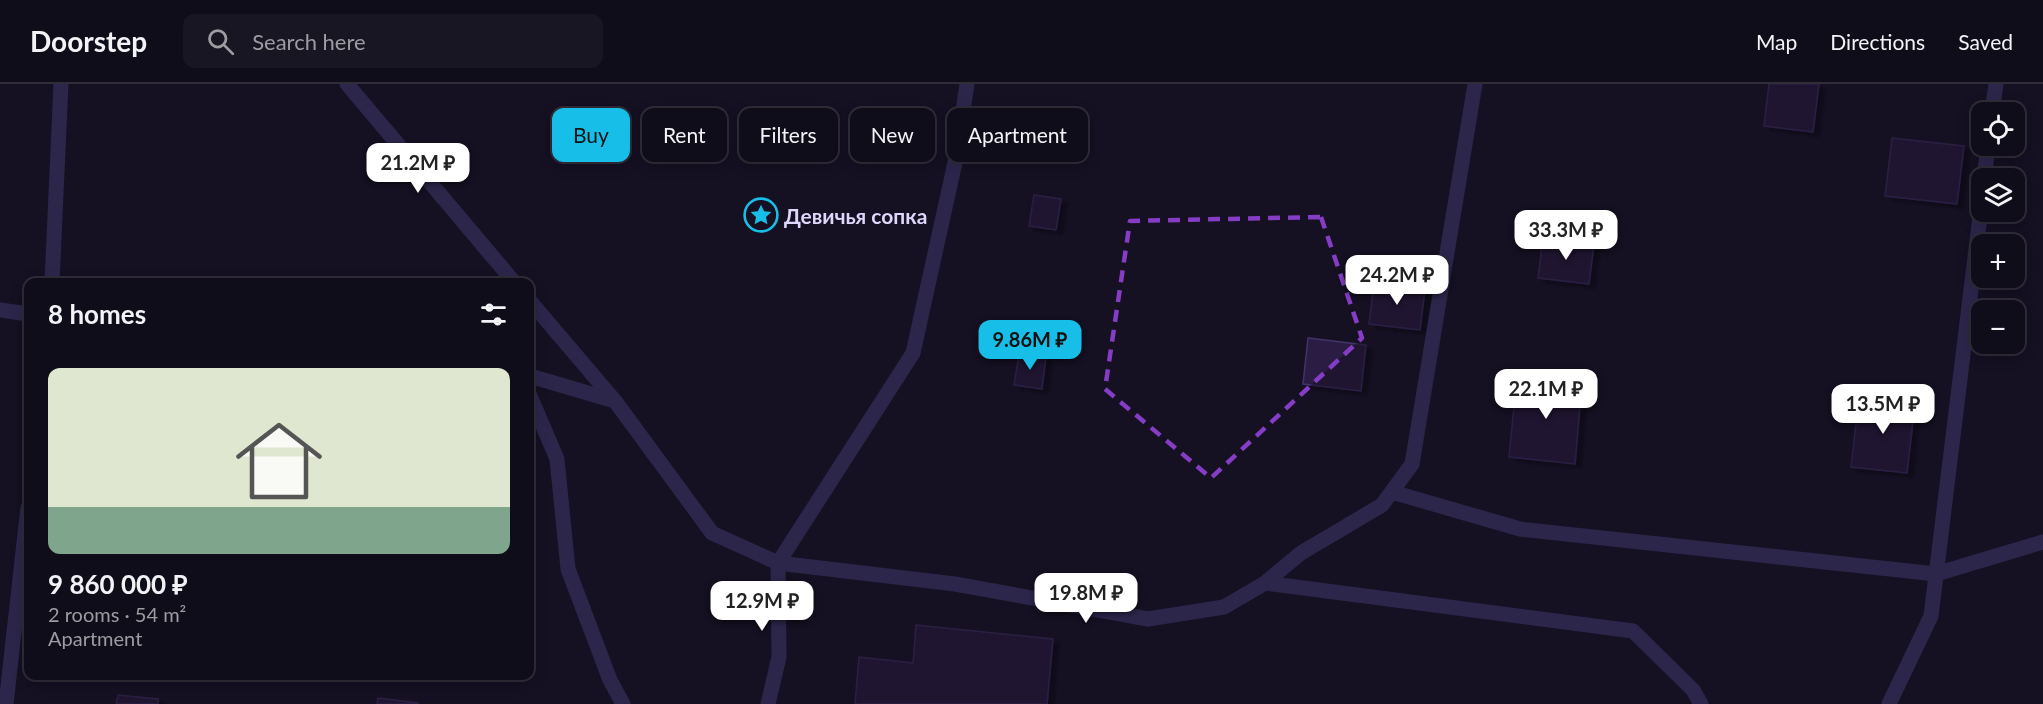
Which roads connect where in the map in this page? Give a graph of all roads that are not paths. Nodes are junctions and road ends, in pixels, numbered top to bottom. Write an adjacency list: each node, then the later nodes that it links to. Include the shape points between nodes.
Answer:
1 (61, 84): 8 (street)
2 (347, 84): 9 (street)
3 (967, 84): 19 (street, via 956,158 912,353)
4 (1475, 84): 16 (street, via 1412,464)
5 (1996, 84): 6 (street)
6 (1993, 102)
7 (1979, 222): 20 (street)
8 (52, 278)
9 (510, 278)
10 (534, 306): 14 (street)
11 (0, 310): 12 (street)
12 (24, 313)
13 (534, 377): 14 (street)
14 (615, 401): 19 (street, via 712,533)
15 (534, 405): 23 (street, via 557,459 568,569)
16 (1392, 492): 20 (street, via 1520,529); 21 (street, via 1382,505 1301,553)
17 (2043, 542): 20 (street)
18 (24, 543): 22 (street)
19 (778, 563): 21 (street, via 955,584 1148,619 1224,607); 24 (street, via 779,657)
20 (1936, 574): 26 (street, via 1931,616)
21 (1266, 584): 25 (street, via 1633,631 1693,690)
22 (6, 704)
23 (623, 704)
24 (768, 704)
25 (1701, 704)
26 (1888, 704)

